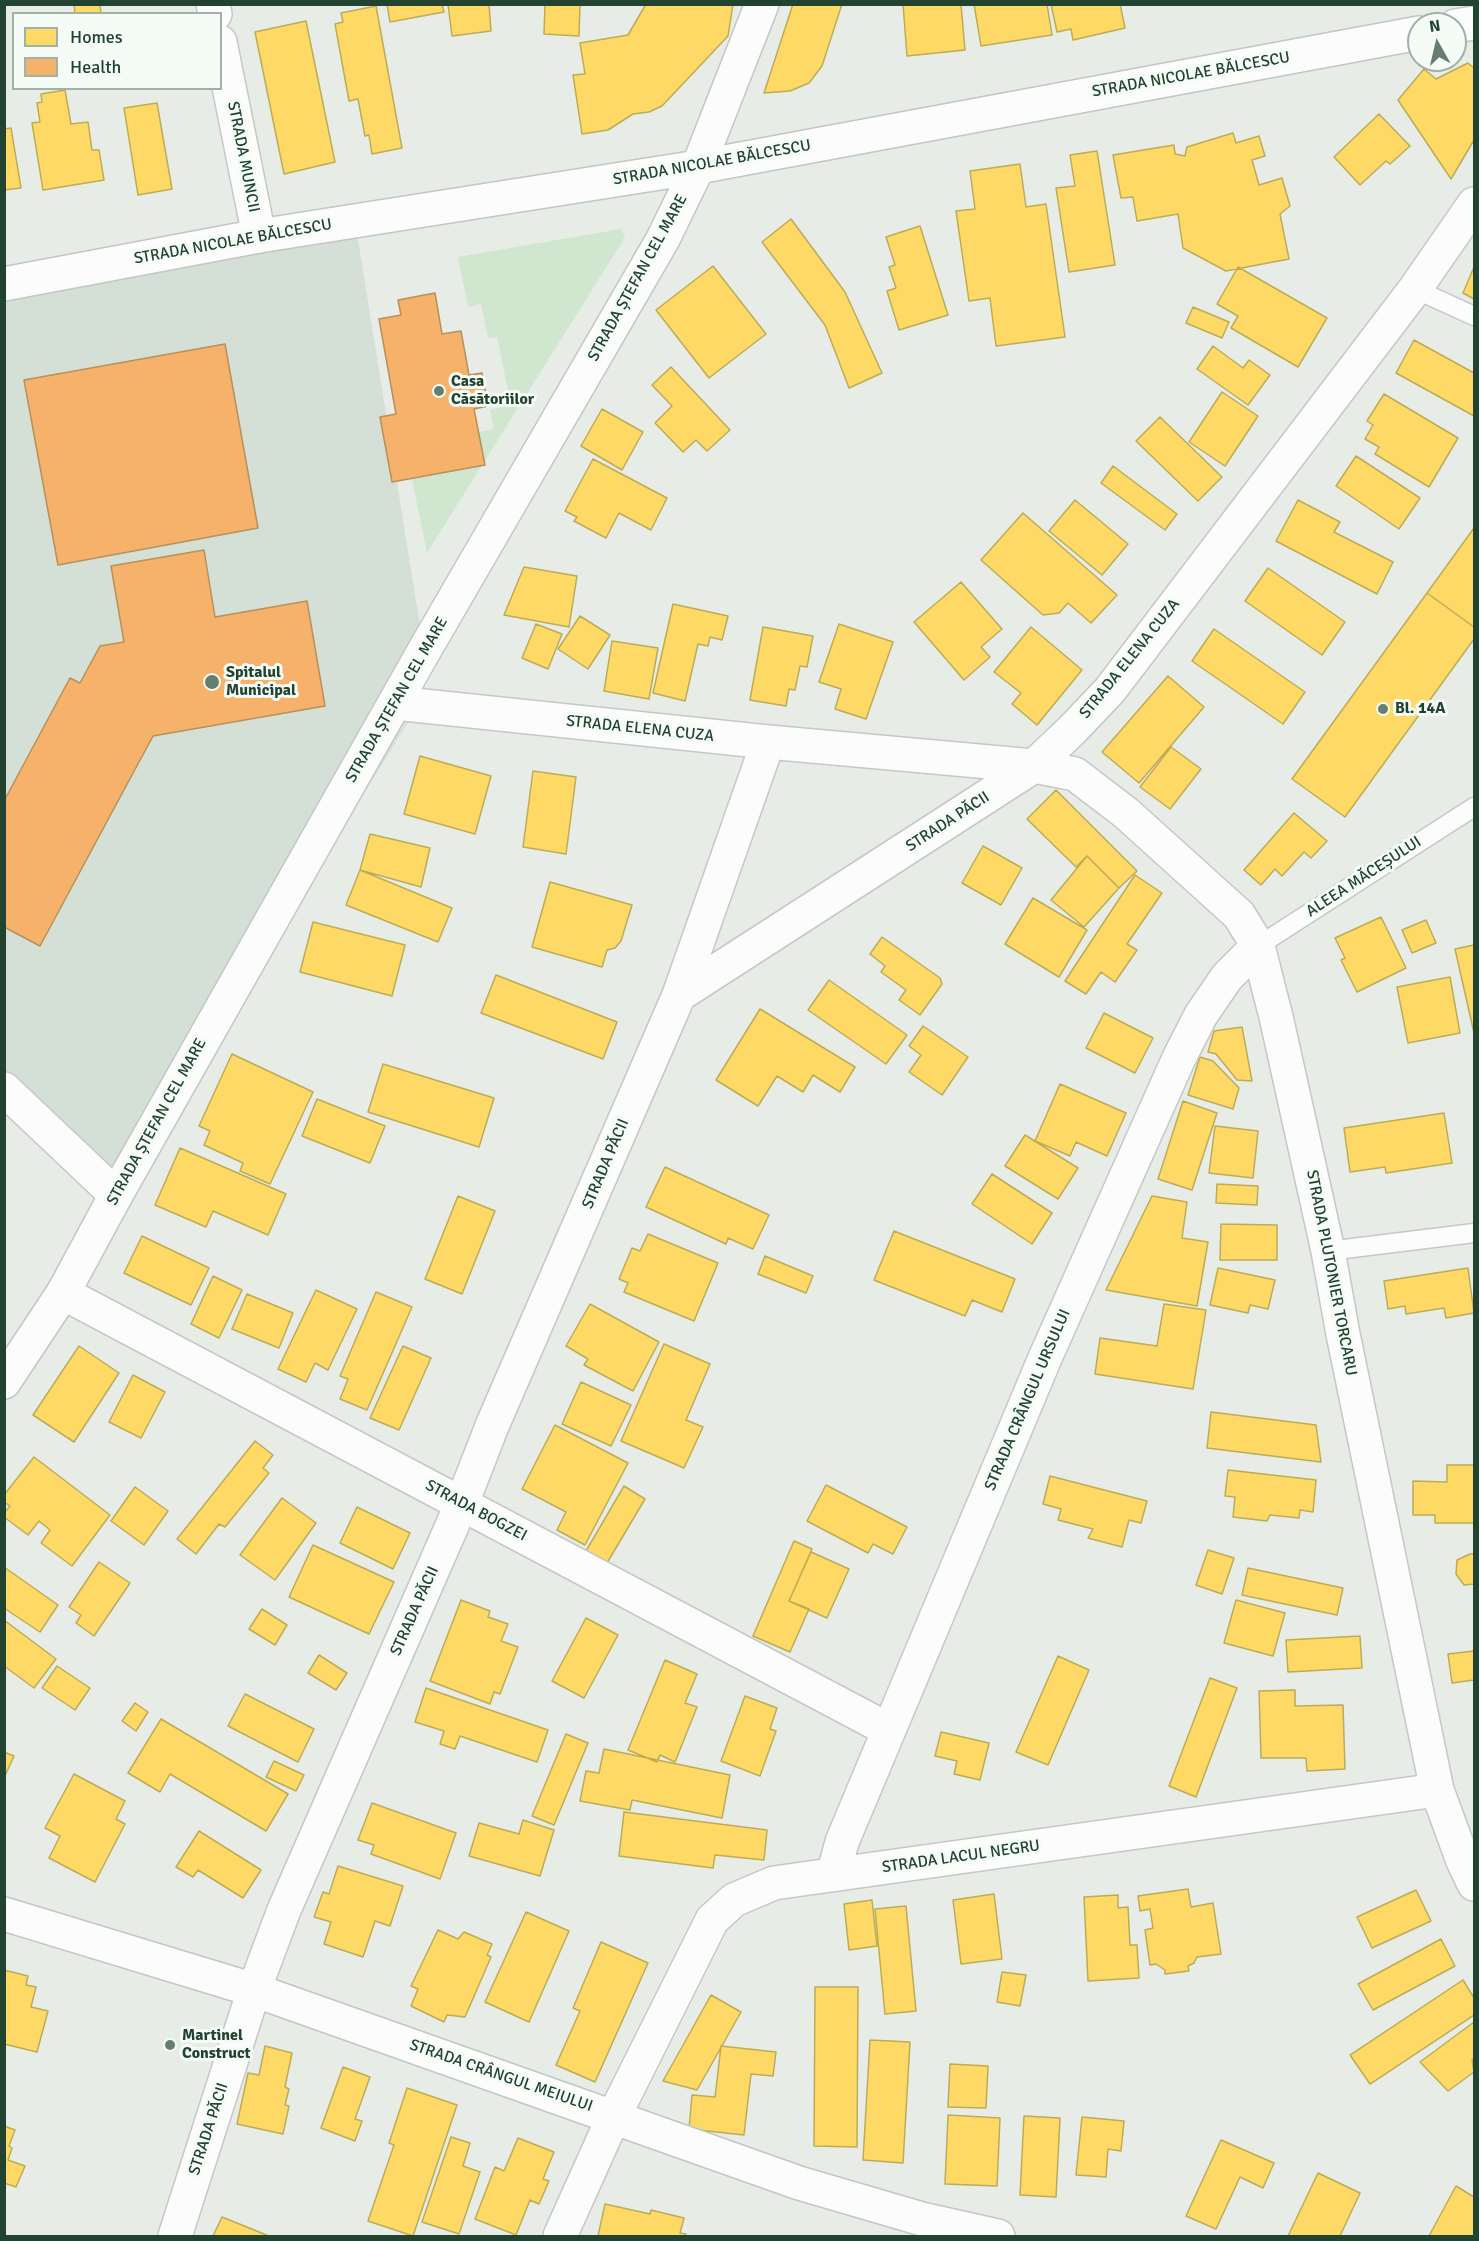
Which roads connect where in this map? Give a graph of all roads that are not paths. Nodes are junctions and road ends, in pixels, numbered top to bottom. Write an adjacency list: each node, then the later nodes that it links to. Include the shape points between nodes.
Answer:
1 (762, 4): 4 (street, STRADA ȘTEFAN CEL MARE)
2 (1407, 35): 4 (street, STRADA NICOLAE BĂLCESCU)
3 (222, 52): 6 (street, STRADA MUNCII)
4 (698, 167): 6 (street, STRADA NICOLAE BĂLCESCU); 10 (street, STRADA ȘTEFAN CEL MARE, via 663,239)
5 (1474, 204): 8 (street, STRADA ELENA CUZA)
6 (259, 236): 7 (street, STRADA NICOLAE BĂLCESCU)
7 (4, 284)
8 (1415, 289): 9 (lane); 12 (street, STRADA ELENA CUZA, via 1110,690)
9 (1474, 316)
10 (395, 703): 11 (street, STRADA ELENA CUZA); 17 (street, STRADA ȘTEFAN CEL MARE)
11 (768, 742): 12 (street, STRADA ELENA CUZA); 15 (street, STRADA PĂCII)
12 (1035, 766): 14 (street, STRADA PLUTONIER TORCARU, via 1075,774 1126,813 1239,915); 15 (street, STRADA PĂCII)
13 (1473, 808): 14 (lane, ALEEA MĂCEȘULUI)
14 (1258, 946): 19 (street, STRADA PLUTONIER TORCARU); 23 (street, STRADA CRÂNGUL URSULUI, via 1227,977 1179,1058 1045,1358)
15 (679, 995): 22 (street, STRADA PĂCII)
16 (4, 1089): 17 (street)
17 (116, 1195): 20 (street, STRADA ȘTEFAN CEL MARE)
18 (1474, 1233): 19 (lane)
19 (1328, 1251): 24 (street, STRADA PLUTONIER TORCARU)
20 (63, 1293): 21 (street, STRADA ȘTEFAN CEL MARE); 22 (street, STRADA BOGZEI)
21 (4, 1382)
22 (462, 1503): 23 (street, STRADA BOGZEI); 28 (street, STRADA PĂCII, via 284,1910)
23 (889, 1730): 25 (street, STRADA CRÂNGUL URSULUI, via 842,1842)
24 (1437, 1791): 25 (street, STRADA LACUL NEGRU); 26 (street, STRADA PLUTONIER TORCARU)
25 (833, 1875): 29 (street, STRADA LACUL NEGRU, via 774,1883 734,1900 712,1920)
26 (1474, 1884)
27 (4, 1914): 28 (street, STRADA CRÂNGUL MEIULUI)
28 (254, 1990): 29 (street, STRADA CRÂNGUL MEIULUI); 30 (street, STRADA PĂCII)
29 (614, 2116): 31 (street, STRADA LACUL NEGRU); 32 (street, STRADA CRÂNGUL MEIULUI, via 799,2183 921,2219)
30 (175, 2236)
31 (560, 2236)
32 (998, 2236)

